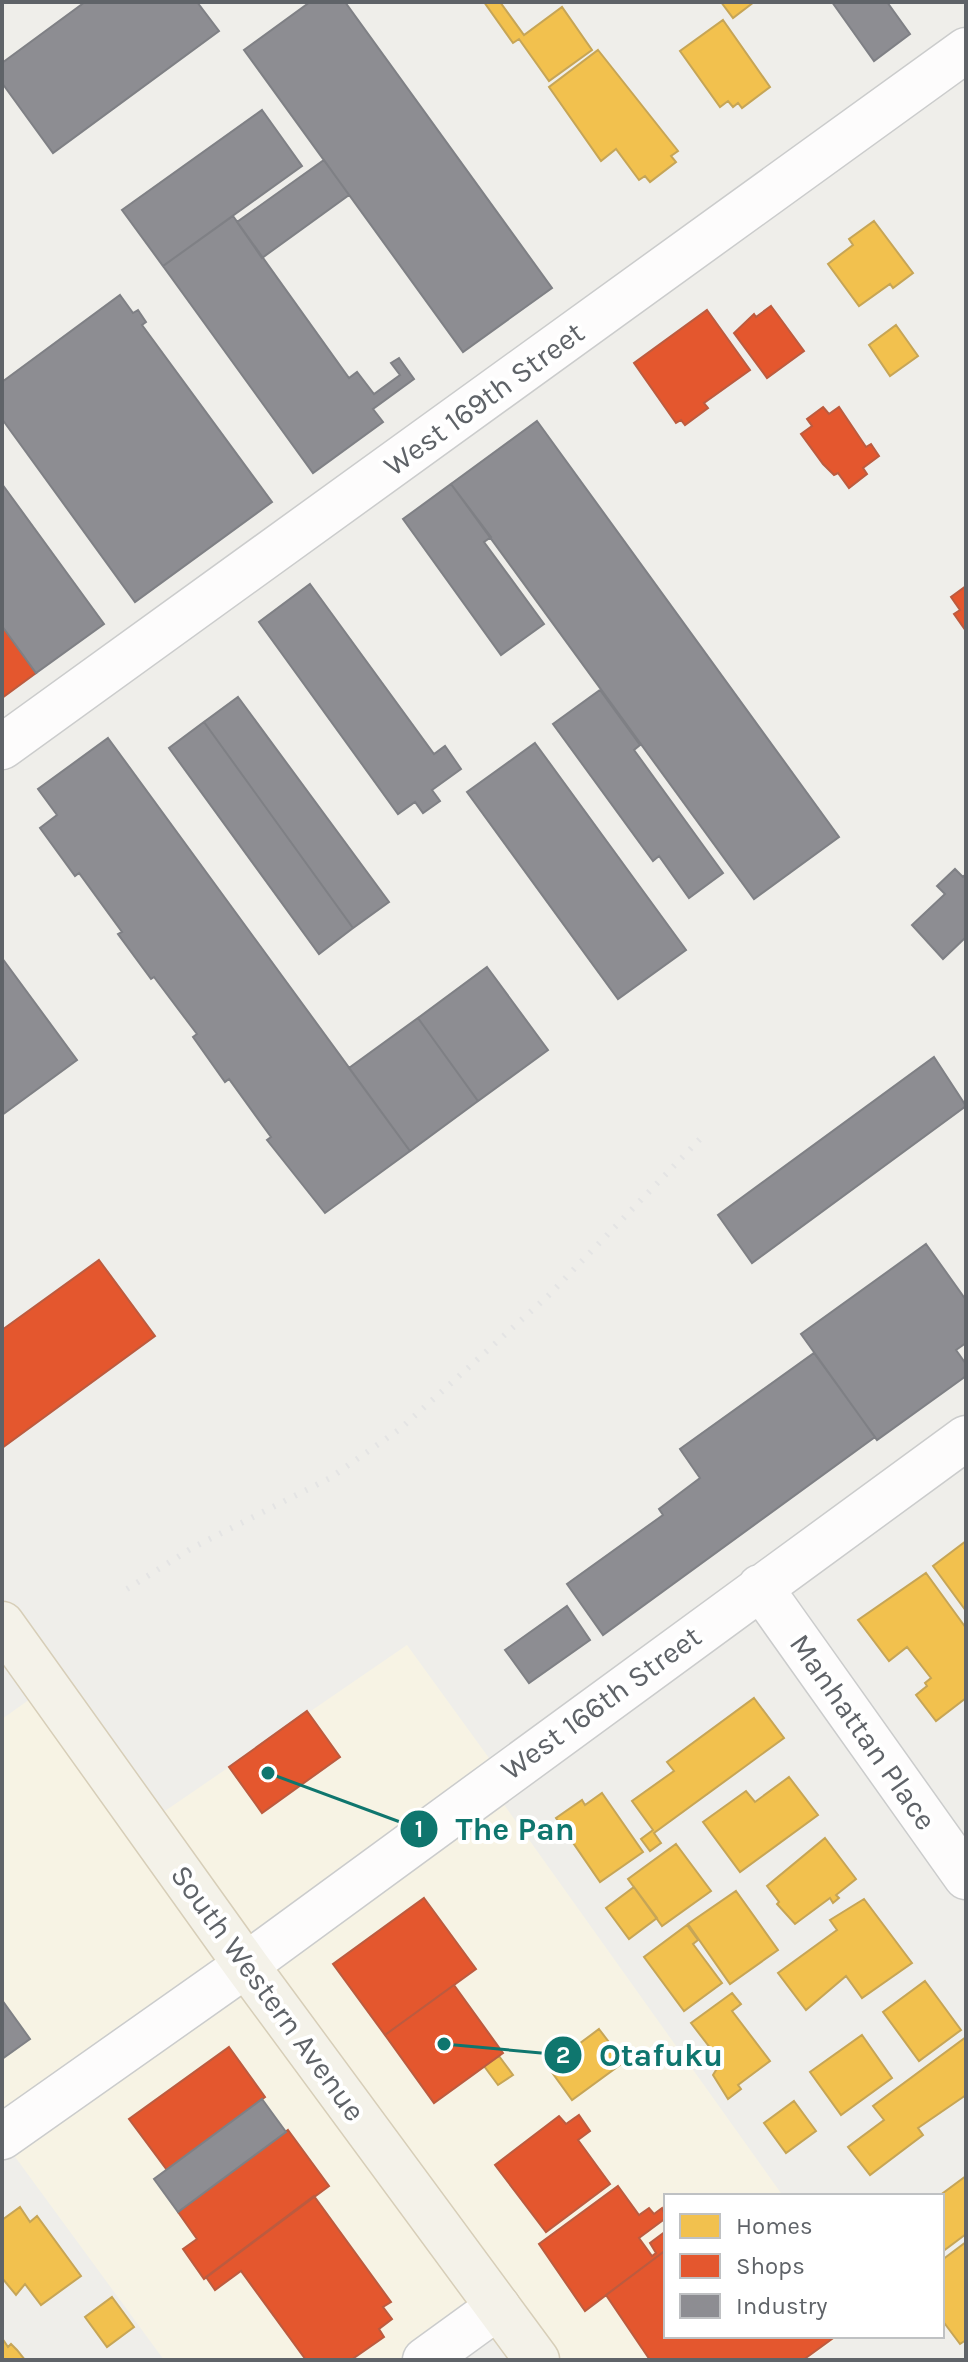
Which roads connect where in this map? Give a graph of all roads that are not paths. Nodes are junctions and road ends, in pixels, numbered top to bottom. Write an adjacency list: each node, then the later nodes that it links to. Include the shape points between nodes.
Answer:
1 (966, 50): 2 (street, West 169th Street)
2 (2, 747)
3 (966, 1438): 4 (street, West 166th Street)
4 (760, 1587): 6 (street, Manhattan Place); 7 (street, West 166th Street)
5 (2, 1624): 7 (main road, South Western Avenue)
6 (966, 1877)
7 (246, 1965): 8 (street, West 166th Street); 9 (main road, South Western Avenue)
8 (2, 2137)
9 (498, 2307): 10 (street); 11 (main road, South Western Avenue)
10 (425, 2360)
11 (537, 2360)

